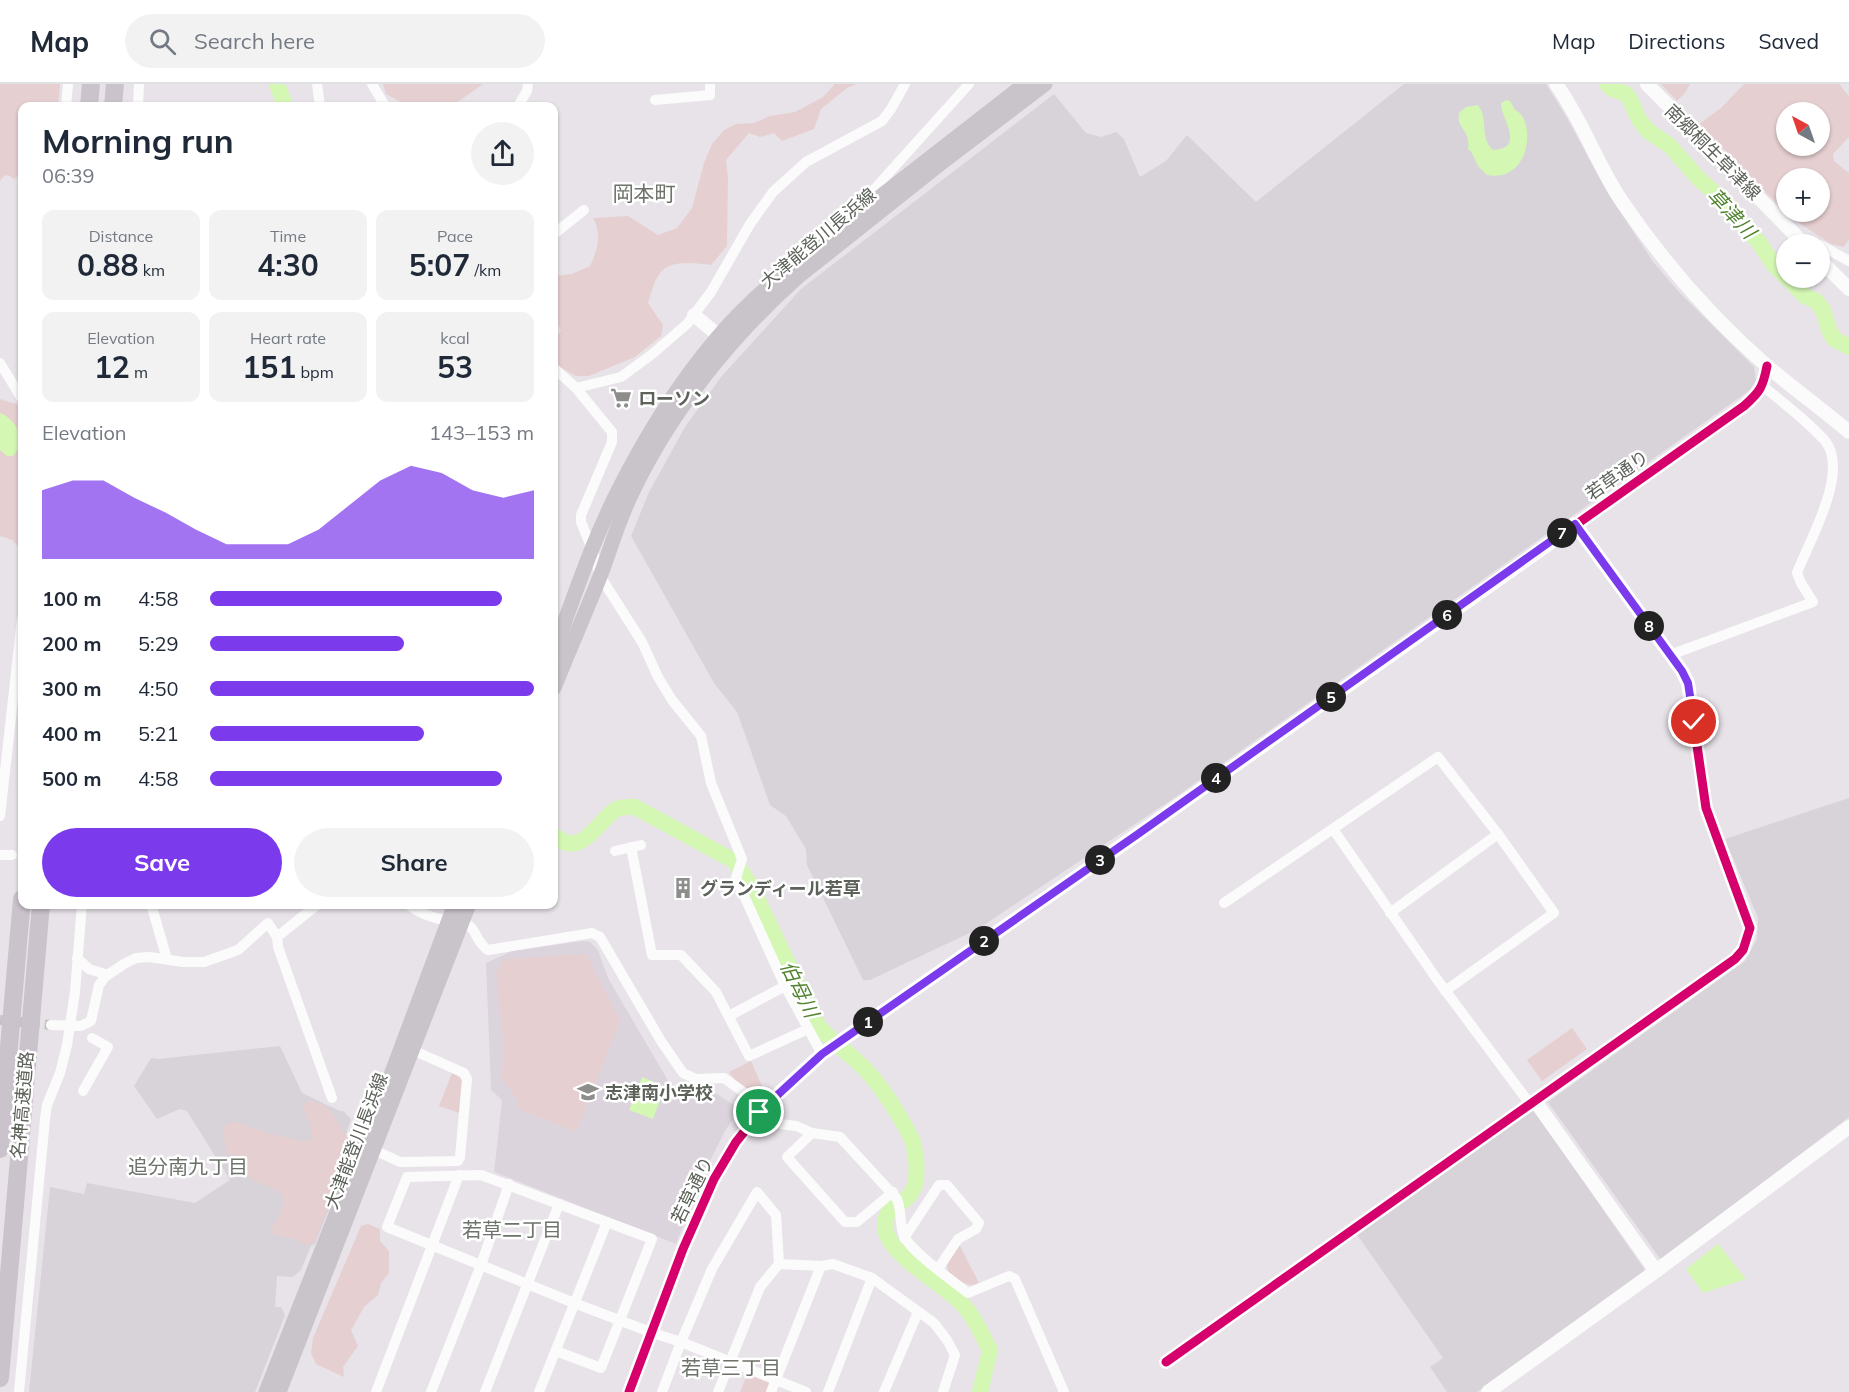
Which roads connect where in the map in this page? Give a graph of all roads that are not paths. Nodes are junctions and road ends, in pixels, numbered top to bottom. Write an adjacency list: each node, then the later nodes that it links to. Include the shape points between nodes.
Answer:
1 (68, 84): 16 (street)
2 (91, 84): 17 (highway)
3 (115, 84): 18 (highway)
4 (139, 84): 19 (street)
5 (317, 84): 20 (street)
6 (372, 84): 21 (street)
7 (528, 84): 22 (street)
8 (710, 84): 15 (street, via 710,95)
9 (905, 84): 31 (street, via 882,121 806,162 773,192)
10 (969, 84): 23 (street, via 869,195)
11 (1025, 84): 23 (main road, 大津能登川長浜線)
12 (1045, 84): 42 (main road, 大津能登川長浜線, via 799,276 730,346 662,438 632,493)
13 (1556, 84): 34 (street, via 1622,201 1658,251 1696,297)
14 (1647, 84): 26 (street, 南郷桐生草津線)
15 (655, 100)
16 (66, 102)
17 (89, 102)
18 (113, 102)
19 (138, 102)
20 (319, 102)
21 (383, 102)
22 (521, 102)
23 (868, 206): 32 (main road, 大津能登川長浜線, via 796,262)
24 (584, 210): 25 (street)
25 (558, 231)
26 (1794, 234)
27 (1830, 251): 28 (street)
28 (1849, 261)
29 (1830, 270): 30 (street)
30 (1849, 289)
31 (694, 315): 32 (street); 37 (street, via 621,377)
32 (719, 336): 41 (main road, 大津能登川長浜線, via 683,382 645,442)
33 (0, 363): 38 (street)
34 (1767, 366): 36 (street); 39 (street)
35 (558, 372): 37 (street)
36 (1763, 386): 40 (street, 若草通り, via 1744,406); 45 (street, via 1827,442 1834,460 1832,496 1797,573 1813,602)
37 (576, 388): 41 (street, via 612,432 612,442 581,515)
38 (18, 392)
39 (1849, 432)
40 (1575, 524): 45 (street); 75 (street, 若草通り)
41 (592, 549): 42 (street); 43 (main road, 大津能登川長浜線)
42 (600, 576): 46 (main road, 大津能登川長浜線); 68 (street, via 642,642 672,700 701,736 711,783 742,859 736,878)
43 (558, 640)
44 (18, 655): 47 (street)
45 (1670, 655): 79 (street, via 1688,683 1706,808 1748,919 1749,938 1735,959)
46 (558, 678)
47 (0, 816)
48 (1333, 829): 49 (street, via 1438,757); 53 (street); 62 (street)
49 (1498, 834): 62 (street); 69 (street, via 1554,913)
50 (615, 850): 70 (street, via 636,846 652,955 681,955 716,992)
51 (0, 855): 52 (street)
52 (12, 855)
53 (1224, 903)
54 (21, 909): 83 (highway, 名神高速道路)
55 (40, 909): 107 (highway, 名神高速道路)
56 (82, 909): 65 (street)
57 (152, 909): 66 (street)
58 (312, 909): 64 (street)
59 (413, 909): 63 (street)
60 (455, 909): 63 (main road, 大津能登川長浜線)
61 (465, 909): 63 (main road, 大津能登川長浜線)
62 (1390, 913): 69 (street)
63 (456, 921): 76 (main road, 大津能登川長浜線); 80 (street, via 473,929 480,945 488,950 592,933 600,937 683,1073 696,1079 724,1078)
64 (277, 937): 66 (street, via 268,923 228,954 195,963); 78 (street)
65 (77, 958): 67 (street, via 89,969); 72 (street)
66 (167, 959): 67 (street, via 136,958)
67 (108, 975): 72 (street, via 97,990 91,1021)
68 (785, 986): 70 (street); 73 (street)
69 (1445, 991): 79 (street)
70 (729, 1016): 73 (street, via 750,1056)
71 (51, 1025): 72 (street)
72 (70, 1026): 109 (street, via 64,1060 47,1105)
73 (808, 1029): 75 (street)
74 (92, 1038): 77 (street, via 108,1047)
75 (831, 1047): 80 (street, 若草通り)
76 (407, 1048): 84 (main road, 大津能登川長浜線); 84 (street, via 464,1073 467,1079 460,1157 458,1161 400,1162); 110 (main road, 大津能登川長浜線)
77 (82, 1091)
78 (332, 1098)
79 (1532, 1102): 96 (street); 106 (street)
80 (762, 1109): 82 (street, via 772,1123); 102 (street, 若草通り, via 714,1179 683,1249)
81 (1849, 1127): 96 (street)
82 (812, 1133): 87 (street, via 840,1137); 87 (street, via 786,1157 845,1222 857,1222)
83 (0, 1149)
84 (374, 1150): 111 (main road, 大津能登川長浜線)
85 (459, 1175): 86 (street, via 482,1175); 91 (street); 91 (street, via 407,1177 387,1227)
86 (509, 1184): 88 (street); 93 (street)
87 (897, 1200): 90 (street)
88 (560, 1204): 89 (street); 98 (street)
89 (607, 1222): 99 (street); 101 (street, via 652,1239)
90 (904, 1238): 95 (street); 95 (street, via 939,1185 947,1185 979,1223 958,1239)
91 (433, 1247): 93 (street); 112 (street)
92 (778, 1264): 94 (street); 103 (street, via 776,1215 757,1192 712,1269); 105 (street, via 760,1287)
93 (481, 1265): 98 (street); 113 (street)
94 (821, 1266): 97 (street, via 833,1264); 108 (street)
95 (938, 1269): 124 (street, via 969,1293 1009,1276 1015,1279)
96 (1656, 1271): 125 (street)
97 (872, 1278): 100 (street); 121 (street)
98 (528, 1283): 99 (street); 114 (street)
99 (574, 1303): 101 (street); 104 (street)
100 (918, 1312): 122 (street); 123 (street, via 934,1323 955,1355)
101 (620, 1320): 102 (street); 104 (street, via 601,1368)
102 (653, 1333): 103 (street); 116 (street, 若草通り)
103 (681, 1342): 105 (street); 117 (street)
104 (556, 1351): 115 (street)
105 (730, 1361): 108 (street); 118 (street)
106 (1166, 1362)
107 (0, 1378)
108 (775, 1381): 119 (street); 120 (street)
109 (19, 1392)
110 (266, 1392)
111 (279, 1392)
112 (376, 1392)
113 (431, 1392)
114 (485, 1392)
115 (539, 1392)
116 (629, 1392)
117 (662, 1392)
118 (718, 1392)
119 (771, 1392)
120 (806, 1392)
121 (828, 1392)
122 (884, 1392)
123 (943, 1392)
124 (1064, 1392)
125 (1488, 1392)

